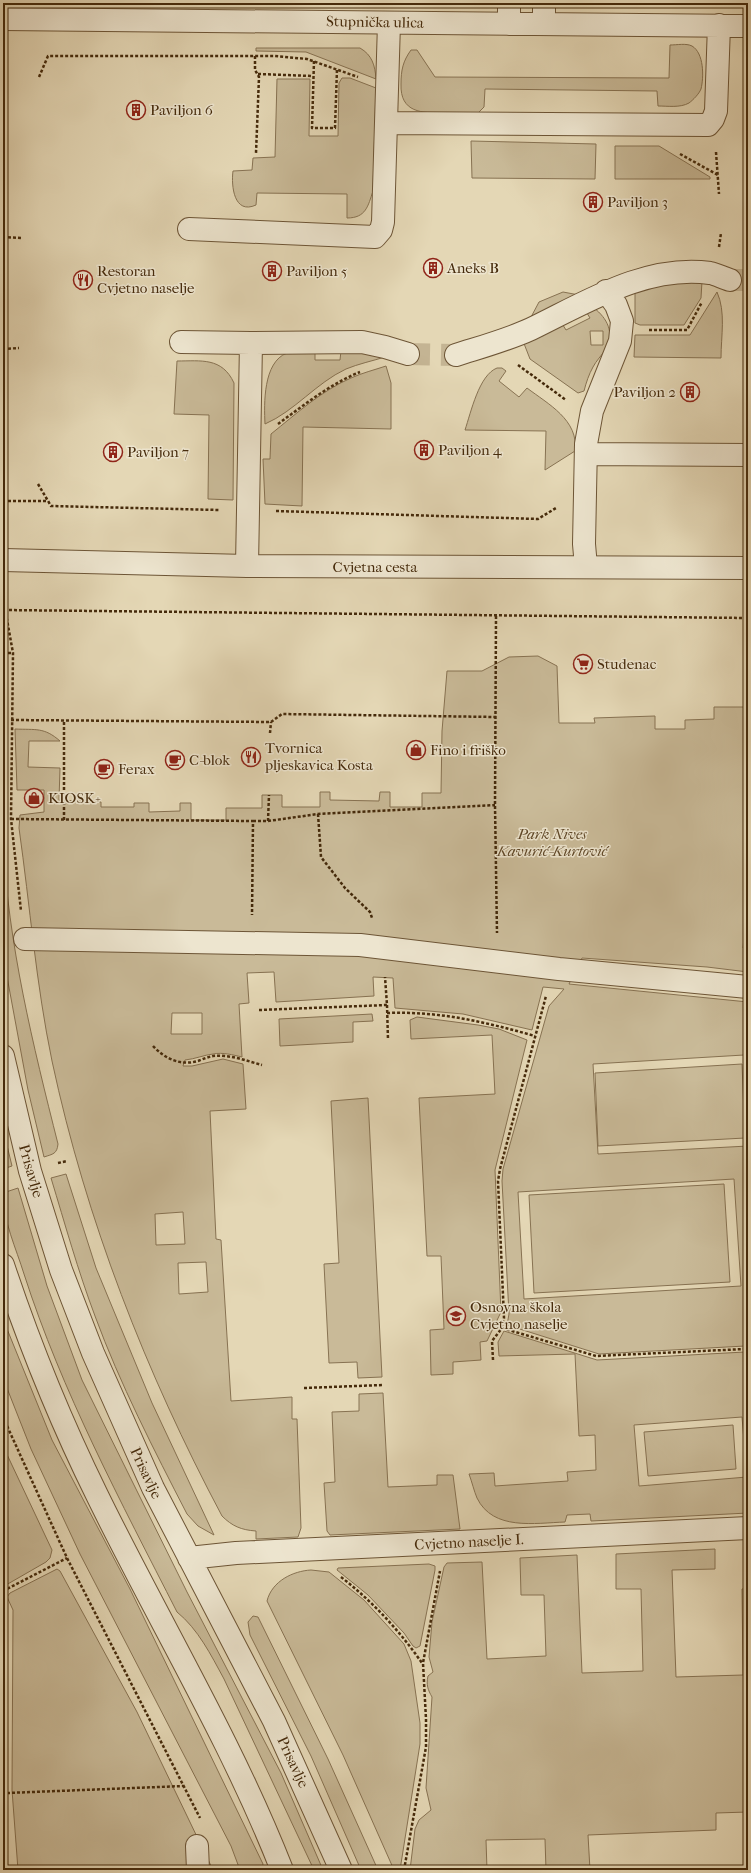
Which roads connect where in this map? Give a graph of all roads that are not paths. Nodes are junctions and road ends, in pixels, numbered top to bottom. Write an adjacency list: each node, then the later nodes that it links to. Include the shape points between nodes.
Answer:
1 (509, 13): 2 (street, Stupnička ulica); 4 (street, Stupnička ulica)
2 (544, 13): 5 (street, Stupnička ulica)
3 (3, 19): 4 (street, Stupnička ulica)
4 (389, 23): 7 (street)
5 (719, 25): 6 (street, Stupnička ulica); 7 (street, via 716,110 708,125)
6 (748, 26)
7 (386, 123): 8 (street, via 383,222 382,230 375,237)
8 (189, 229)
9 (723, 277): 10 (street, via 710,273 651,277)
10 (606, 292): 14 (street, via 530,329); 15 (street, via 616,305 622,321 620,342 590,418)
11 (181, 342): 12 (street)
12 (251, 344): 13 (street, via 362,342); 18 (street)
13 (404, 353)
14 (456, 355)
15 (586, 454): 16 (street); 19 (street)
16 (748, 455)
17 (3, 560): 18 (street, Cvjetna cesta)
18 (247, 566): 19 (street, Cvjetna cesta)
19 (586, 567): 20 (street, Cvjetna cesta)
20 (748, 568)
21 (24, 940): 22 (street, via 360,945 560,969)
22 (748, 987)
23 (3, 1056): 26 (street, Prisavlje, via 30,1171 76,1312 138,1456)
24 (3, 1265): 29 (street, via 28,1336 96,1494 242,1778)
25 (748, 1528): 26 (street, Cvjetno naselje I., via 236,1553)
26 (189, 1558): 30 (street, Prisavlje, via 274,1720)
27 (197, 1846): 28 (street)
28 (198, 1870)
29 (282, 1870)
30 (342, 1870)

